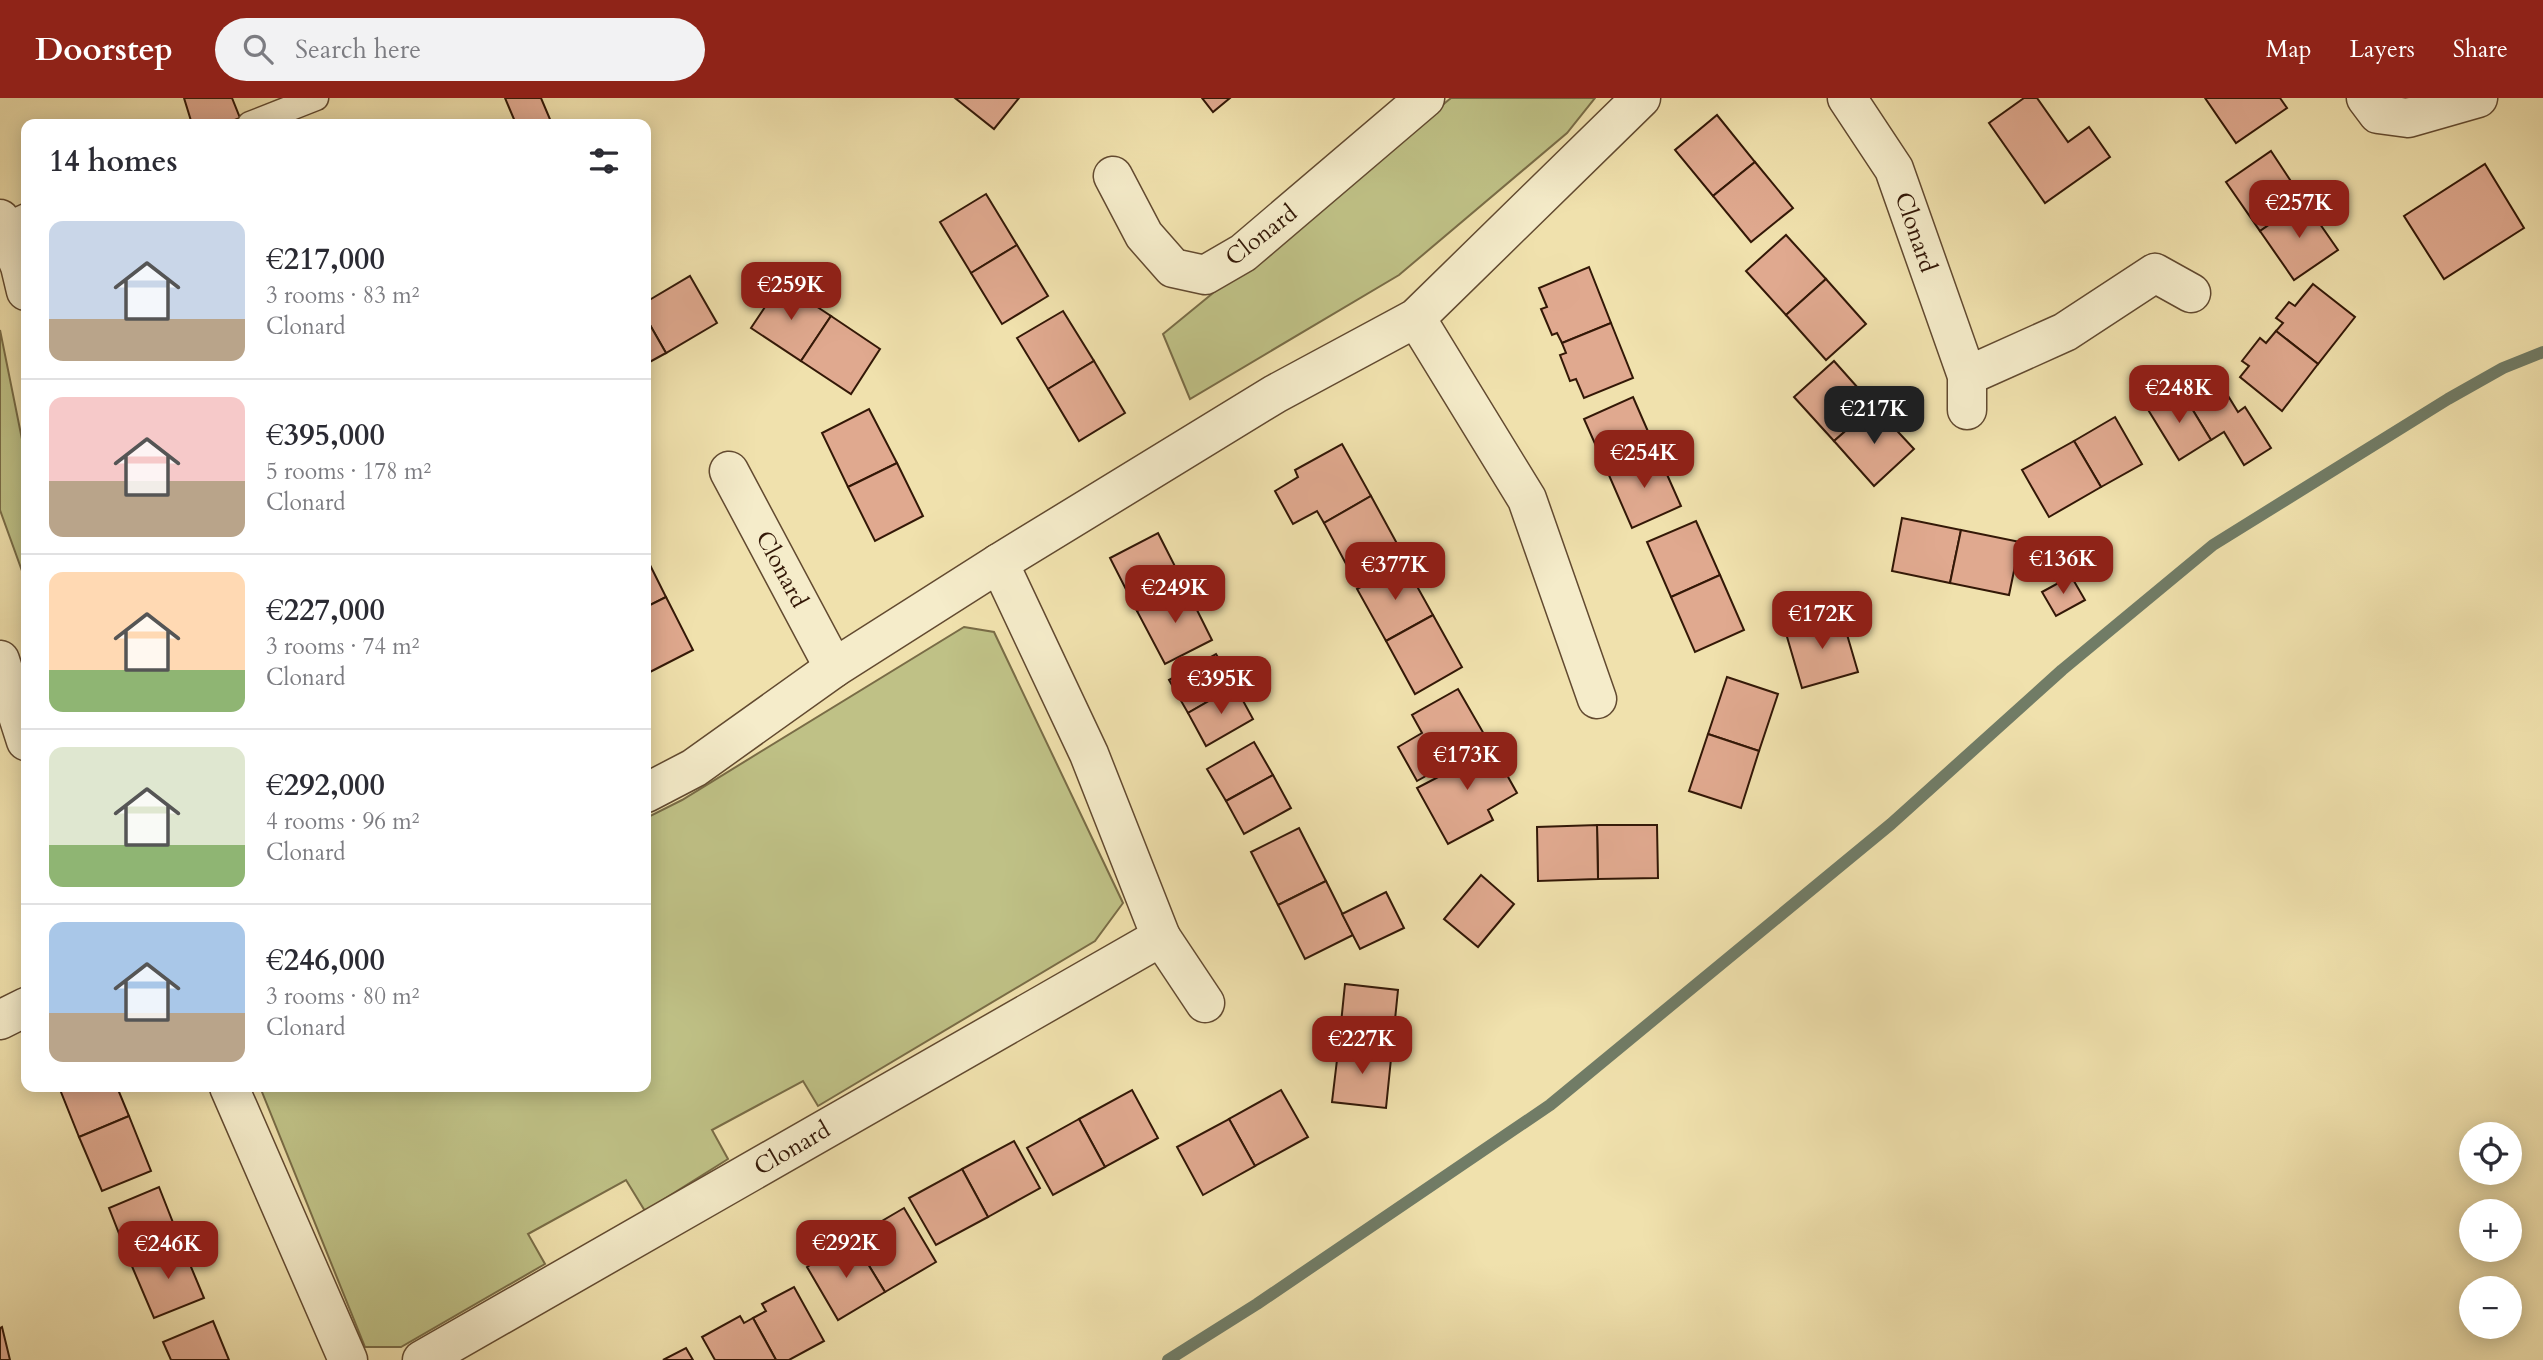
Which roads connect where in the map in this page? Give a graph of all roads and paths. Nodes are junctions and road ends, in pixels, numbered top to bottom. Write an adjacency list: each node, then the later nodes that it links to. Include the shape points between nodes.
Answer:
1 (316, 98): 7 (lane)
2 (1425, 98): 8 (street, Clonard, via 1243,253 1205,275 1173,268 1144,235)
3 (1847, 98): 11 (street, Clonard, via 1894,169 1967,393 2155,273)
4 (2366, 98): 5 (street, via 2378,114 2408,118)
5 (2478, 98)
6 (1633, 101): 12 (street)
7 (263, 119)
8 (1113, 176)
9 (10, 221): 10 (street)
10 (15, 278)
11 (2192, 293)
12 (1416, 318): 14 (street, via 1275,394); 17 (street, via 1528,499)
13 (729, 471): 16 (street, Clonard)
14 (999, 563): 16 (street); 20 (street, via 1089,754)
15 (0, 660): 18 (street)
16 (834, 668): 19 (street, via 694,768)
17 (1597, 699)
18 (21, 725)
19 (651, 790)
20 (1161, 937): 21 (street); 26 (street, Clonard)
21 (1205, 1003)
22 (21, 1010): 23 (street)
23 (0, 1020)
24 (231, 1092): 25 (street)
25 (348, 1360)
26 (422, 1360)

